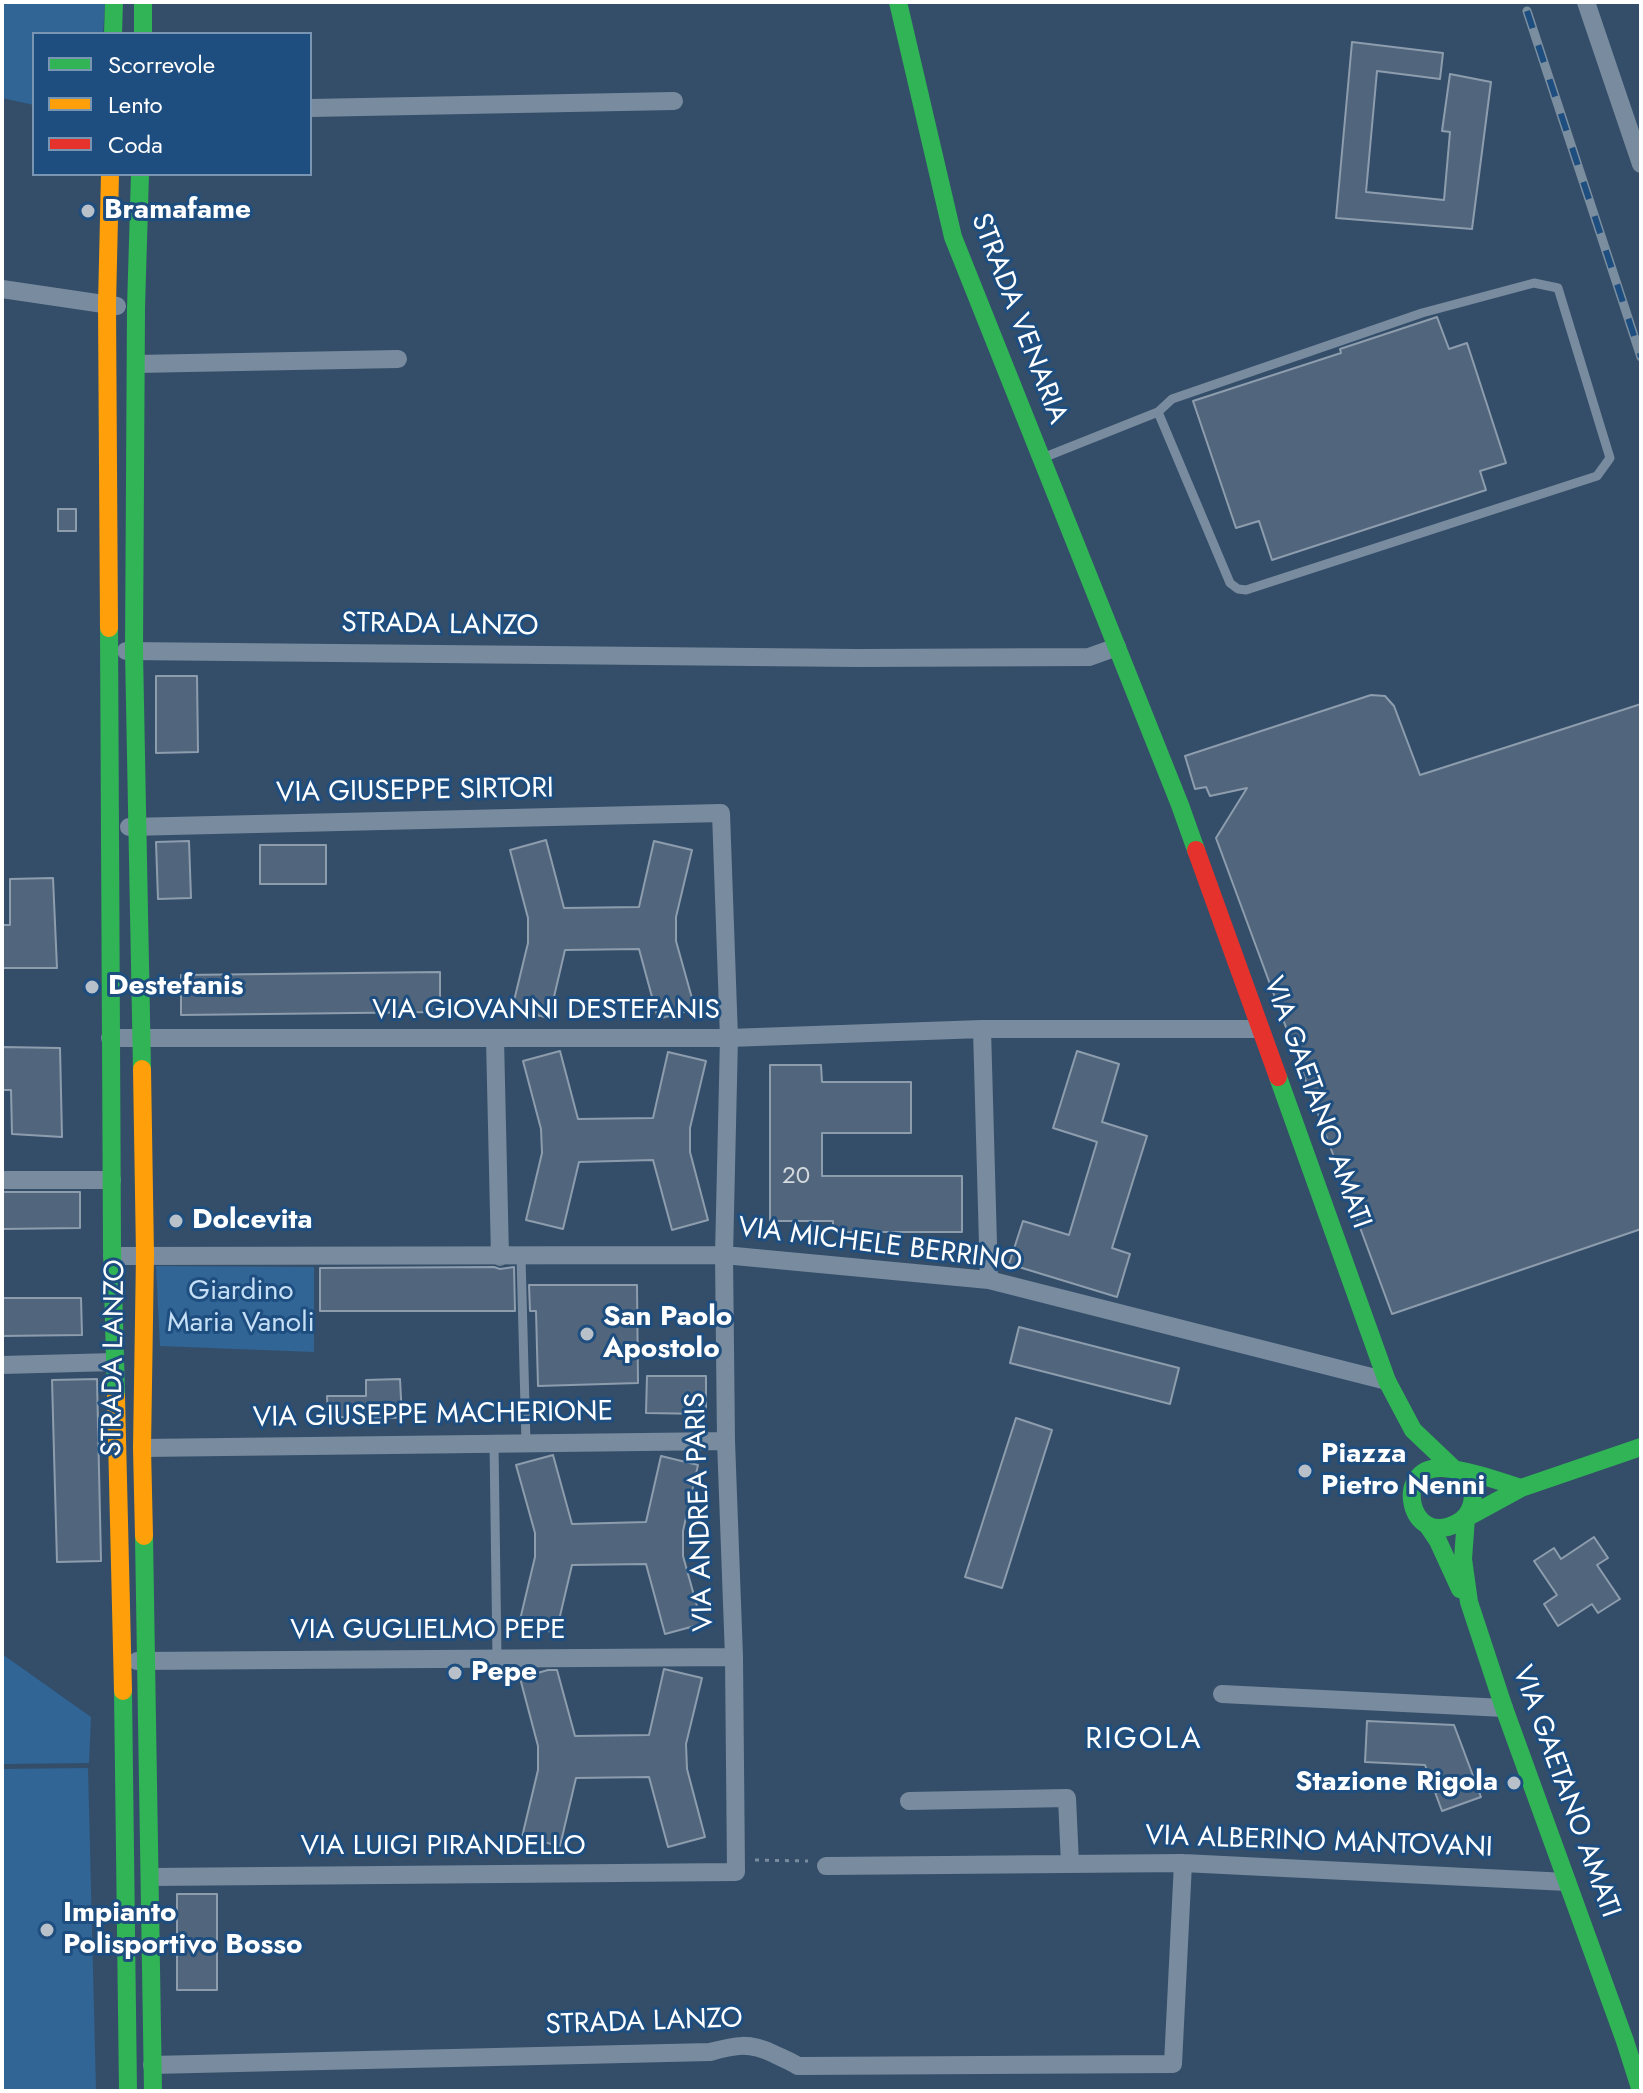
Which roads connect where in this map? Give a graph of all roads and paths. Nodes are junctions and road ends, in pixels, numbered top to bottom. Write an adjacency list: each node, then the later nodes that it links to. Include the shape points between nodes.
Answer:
1 (114, 2): 5 (street)
2 (143, 2): 6 (street)
3 (898, 2): 19 (street, STRADA VENARIA, via 953,237)
4 (1586, 2): 9 (street)
5 (113, 32)
6 (143, 32)
7 (674, 101): 8 (street)
8 (312, 108)
9 (1636, 136): 10 (street)
10 (1641, 164)
11 (110, 176): 14 (street, STRADA LANZO)
12 (140, 176): 15 (street, STRADA LANZO)
13 (2, 289): 14 (street)
14 (107, 305): 15 (street); 22 (street, STRADA LANZO)
15 (136, 308): 17 (street, STRADA LANZO)
16 (398, 359): 17 (street)
17 (136, 364): 21 (street, STRADA LANZO)
18 (1158, 412): 18 (lane, via 1230,583 1246,590 1597,476 1610,458 1558,288 1534,283 1296,355 1172,399); 19 (lane)
19 (1041, 458): 20 (street, STRADA VENARIA)
20 (1117, 647): 21 (street, STRADA LANZO, via 1089,657); 23 (street, STRADA VENARIA)
21 (134, 651): 22 (street, STRADA LANZO); 26 (street, STRADA LANZO)
22 (109, 652): 25 (street, STRADA LANZO)
23 (1174, 790): 28 (street, VIA GAETANO AMATI)
24 (721, 813): 26 (street, VIA GIUSEPPE SIRTORI); 31 (street, VIA ANDREA PARIS)
25 (110, 827): 26 (street, VIA GIUSEPPE SIRTORI); 29 (street, STRADA LANZO)
26 (137, 827): 30 (street, STRADA LANZO)
27 (982, 1029): 28 (street, VIA GIOVANNI DESTEFANIS); 31 (street, VIA GIOVANNI DESTEFANIS); 40 (street)
28 (1259, 1029): 43 (street, VIA GAETANO AMATI)
29 (110, 1038): 30 (street, VIA GIOVANNI DESTEFANIS); 34 (street, STRADA LANZO)
30 (140, 1038): 32 (street, VIA GIOVANNI DESTEFANIS); 35 (street, STRADA LANZO)
31 (729, 1038): 32 (street, VIA GIOVANNI DESTEFANIS); 36 (street, VIA ANDREA PARIS)
32 (495, 1039): 38 (street)
33 (2, 1180): 34 (street)
34 (112, 1180): 37 (street, STRADA LANZO)
35 (145, 1255): 37 (street, VIA MICHELE BERRINO); 38 (street, VIA MICHELE BERRINO); 49 (street, STRADA LANZO)
36 (724, 1255): 39 (street, VIA MICHELE BERRINO); 40 (street, VIA MICHELE BERRINO); 45 (street, VIA ANDREA PARIS)
37 (112, 1256): 41 (street, STRADA LANZO)
38 (500, 1257): 39 (street, VIA MICHELE BERRINO)
39 (521, 1257): 47 (lane)
40 (989, 1280): 43 (street, VIA MICHELE BERRINO)
41 (115, 1362): 42 (street); 58 (street, STRADA LANZO)
42 (2, 1365)
43 (1387, 1381): 44 (street, VIA GAETANO AMATI)
44 (1413, 1430): 50 (street, VIA GAETANO AMATI); 51 (street, VIA GAETANO AMATI)
45 (726, 1441): 47 (street, VIA GIUSEPPE MACHERIONE); 56 (street, VIA ANDREA PARIS)
46 (494, 1443): 47 (street, VIA GIUSEPPE MACHERIONE); 49 (street, VIA GIUSEPPE MACHERIONE); 57 (lane)
47 (526, 1443)
48 (1641, 1447): 52 (street)
49 (142, 1448): 59 (street, STRADA LANZO)
50 (1455, 1470): 51 (street, via 1432,1468); 52 (street, VIA GAETANO AMATI); 53 (street, via 1472,1490)
51 (1418, 1479): 54 (street, via 1411,1501)
52 (1521, 1488): 53 (street)
53 (1466, 1518): 54 (street, via 1449,1528); 55 (street, VIA GAETANO AMATI, via 1463,1559)
54 (1428, 1526): 55 (street, VIA GAETANO AMATI)
55 (1469, 1602): 61 (street, VIA GAETANO AMATI)
56 (734, 1657): 57 (street, VIA GUGLIELMO PEPE); 65 (street, VIA ANDREA PARIS)
57 (497, 1659): 59 (street, VIA GUGLIELMO PEPE)
58 (123, 1660): 59 (street, VIA GUGLIELMO PEPE); 70 (street, STRADA LANZO)
59 (147, 1662): 67 (street, STRADA LANZO)
60 (1222, 1694): 61 (street)
61 (1504, 1708): 68 (street, VIA GAETANO AMATI)
62 (909, 1801): 64 (street, via 1067,1798)
63 (1183, 1863): 64 (street, VIA ALBERINO MANTOVANI); 68 (street, VIA ALBERINO MANTOVANI); 69 (street, STRADA LANZO, via 1173,2064 798,2066 760,2048 738,2045 710,2052)
64 (1070, 1864): 66 (street, VIA ALBERINO MANTOVANI)
65 (736, 1866): 66 (path, via 815,1861); 67 (street, VIA LUIGI PIRANDELLO)
66 (826, 1866)
67 (150, 1877): 69 (street, STRADA LANZO)
68 (1567, 1882): 72 (street, VIA GAETANO AMATI)
69 (152, 2065): 71 (street, STRADA LANZO)
70 (128, 2091)
71 (153, 2091)
72 (1641, 2091)

